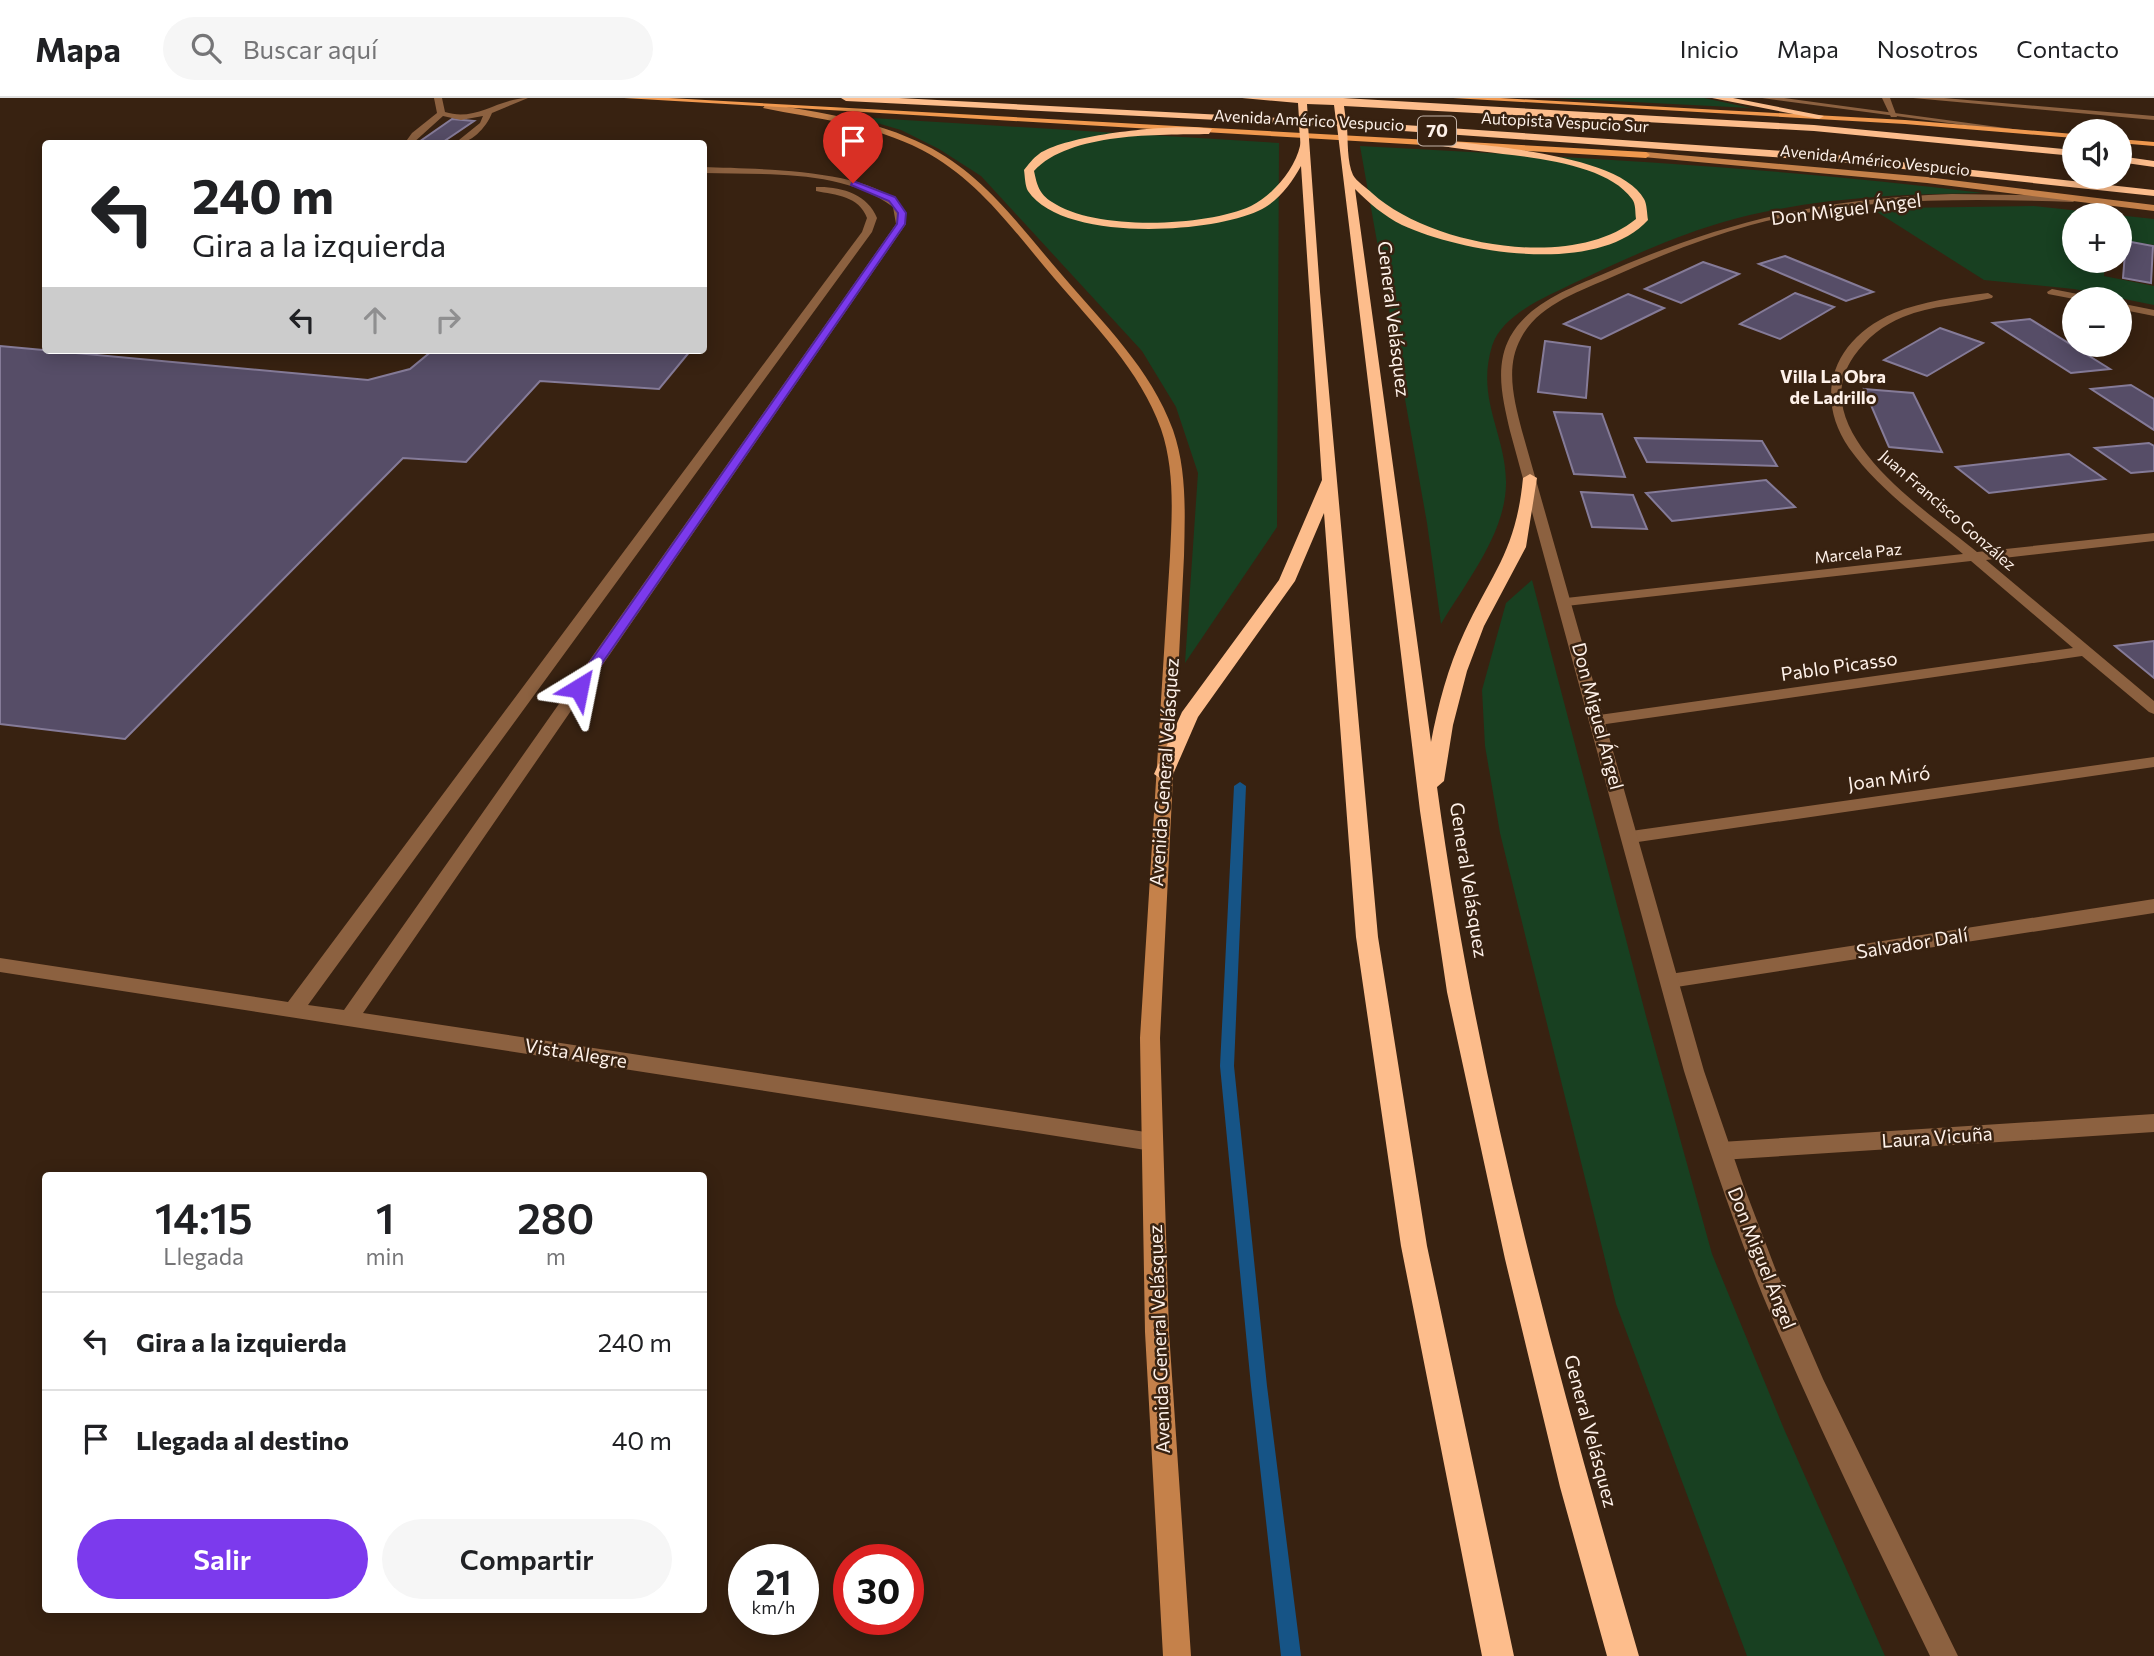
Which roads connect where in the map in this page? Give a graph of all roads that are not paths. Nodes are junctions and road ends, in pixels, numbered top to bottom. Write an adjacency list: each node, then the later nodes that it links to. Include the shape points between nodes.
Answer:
1 (438, 98): 15 (street)
2 (524, 98): 14 (street)
3 (628, 98): 13 (main road, Avenida Américo Vespucio)
4 (846, 98): 34 (highway, Autopista Vespucio Sur / 70, via 1711,147)
5 (1247, 98): 28 (highway, Autopista Vespucio Sur / 70, via 1794,127)
6 (1302, 98): 27 (highway)
7 (1338, 98): 33 (highway, General Velásquez)
8 (1457, 98): 17 (main road, Avenida Américo Vespucio)
9 (1717, 98): 17 (highway)
10 (1766, 98): 16 (street)
11 (1886, 98): 16 (street)
12 (1917, 98): 18 (street)
13 (766, 106): 20 (main road, Avenida Américo Vespucio); 54 (main road, Avenida General Velásquez, via 878,129 925,148 962,171 1041,256 1149,391 1171,443 1178,491)
14 (489, 112): 15 (street, via 465,116); 23 (street, via 484,124)
15 (440, 113): 22 (street)
16 (1894, 115): 19 (street)
17 (1839, 118): 19 (main road, Avenida Américo Vespucio)
18 (2154, 118)
19 (2018, 130): 21 (main road, Avenida Américo Vespucio)
20 (1233, 132): 25 (main road, Avenida Américo Vespucio); 27 (highway, via 1152,132 1073,144 1036,163 1030,185 1054,206 1097,220 1158,226 1205,222 1263,204 1288,179)
21 (2062, 135)
22 (409, 140)
23 (463, 140)
24 (2132, 142): 26 (main road)
25 (1445, 144): 29 (main road, Avenida Américo Vespucio); 33 (highway, via 1549,158 1603,173 1635,193 1643,206 1642,220 1623,236 1579,248 1484,246 1406,223)
26 (2154, 144)
27 (1304, 146): 45 (highway)
28 (2062, 152)
29 (1646, 155): 34 (highway); 38 (main road, Avenida Américo Vespucio, via 1892,176)
30 (2132, 161): 31 (highway)
31 (2154, 164)
32 (707, 170): 36 (street)
33 (1346, 174): 55 (highway, General Velásquez)
34 (2028, 177): 37 (highway, Autopista Vespucio Sur / 70)
35 (707, 181): 36 (street)
36 (812, 183): 60 (street, via 865,204 872,218 867,232); 61 (street, via 853,183 884,194 902,213 898,230)
37 (2154, 193)
38 (2094, 200): 39 (main road, Avenida Américo Vespucio); 46 (street, Don Miguel Ángel, via 1930,198 1800,212 1720,231 1561,297 1524,325 1506,361 1510,399)
39 (2154, 208)
40 (2052, 292): 41 (street)
41 (2062, 294)
42 (1988, 296): 48 (street, Juan Francisco González, via 1922,307 1879,325 1850,352 1833,392 1839,421 1861,457)
43 (2132, 309): 44 (street)
44 (2154, 313)
45 (1330, 467): 54 (highway, via 1313,524 1287,581 1189,716); 66 (highway, via 1367,937 1389,1095 1449,1429)
46 (1530, 478): 49 (street, Don Miguel Ángel); 55 (highway, via 1517,548 1473,633 1453,688)
47 (2154, 537): 48 (street, Marcela Paz)
48 (1976, 558): 49 (street, Marcela Paz); 50 (street, Juan Francisco González)
49 (1566, 602): 52 (street, Don Miguel Ángel)
50 (2086, 651): 51 (street, Juan Francisco González); 52 (street, Pablo Picasso)
51 (2154, 709)
52 (1599, 720): 56 (street, Don Miguel Ángel)
53 (2154, 762): 56 (street, Joan Miró)
54 (1164, 774): 63 (main road, Avenida General Velásquez, via 1152,998)
55 (1430, 811): 67 (highway, General Velásquez, via 1456,978 1489,1137 1575,1487)
56 (1631, 837): 59 (street, Don Miguel Ángel)
57 (2154, 906): 59 (street, Salvador Dalí)
58 (0, 965): 60 (street, Vista Alegre)
59 (1670, 981): 64 (street, Don Miguel Ángel)
60 (293, 1010): 61 (street, Vista Alegre)
61 (349, 1018): 63 (street, Vista Alegre)
62 (2154, 1123): 64 (street, Laura Vicuña)
63 (1152, 1142): 65 (main road, Avenida General Velásquez, via 1157,1332)
64 (1721, 1151): 68 (street, Don Miguel Ángel, via 1819,1397)
65 (1177, 1656)
66 (1498, 1656)
67 (1623, 1656)
68 (1944, 1656)

